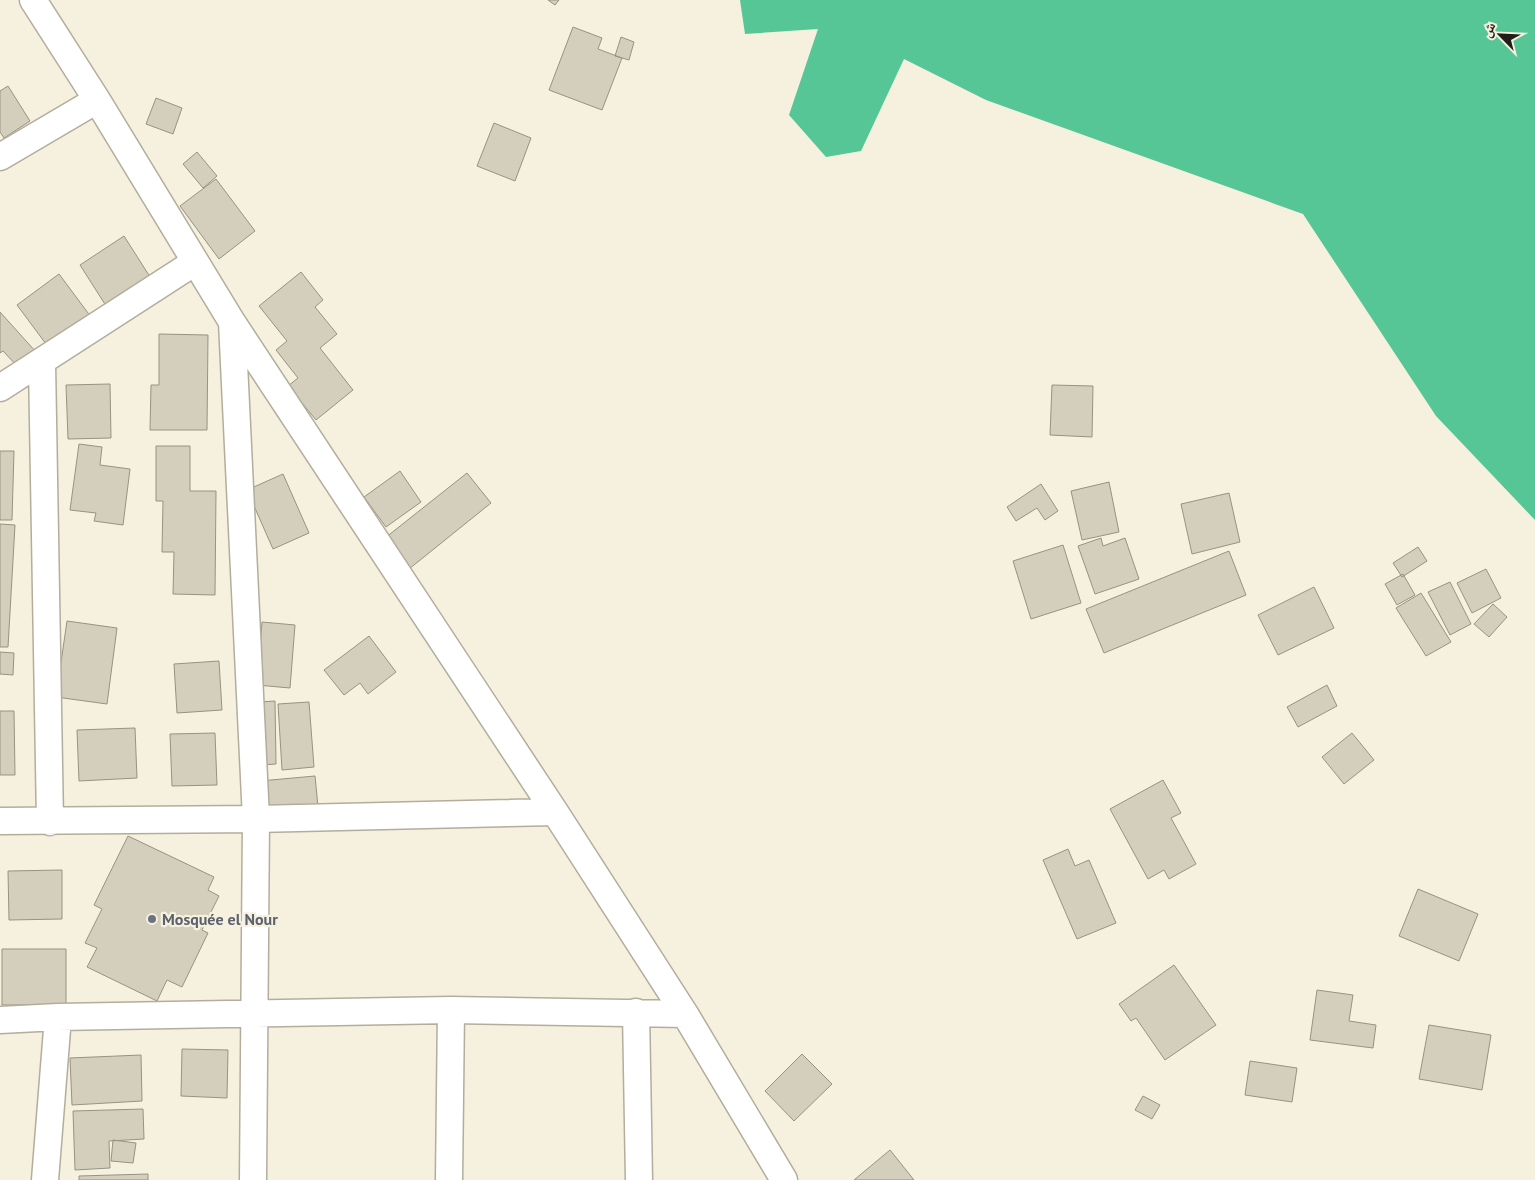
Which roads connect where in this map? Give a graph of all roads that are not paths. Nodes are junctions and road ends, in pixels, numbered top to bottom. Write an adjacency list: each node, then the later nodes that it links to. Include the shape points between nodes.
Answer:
1 (43, 4): 2 (street, via 46,20)
2 (97, 100): 3 (street); 4 (street)
3 (0, 157)
4 (195, 262): 5 (street); 6 (street)
5 (232, 322): 8 (street); 9 (street)
6 (42, 363): 7 (street); 11 (street)
7 (0, 388)
8 (555, 812): 9 (street); 15 (street)
9 (256, 819): 11 (street); 14 (street)
10 (0, 821): 11 (street)
11 (50, 822)
12 (451, 1010): 13 (street); 14 (street); 20 (street)
13 (636, 1012): 15 (street); 21 (street)
14 (255, 1013): 16 (street); 19 (street)
15 (685, 1014): 22 (street)
16 (58, 1017): 17 (street); 18 (street)
17 (0, 1020)
18 (45, 1180)
19 (253, 1180)
20 (450, 1180)
21 (639, 1180)
22 (784, 1180)

